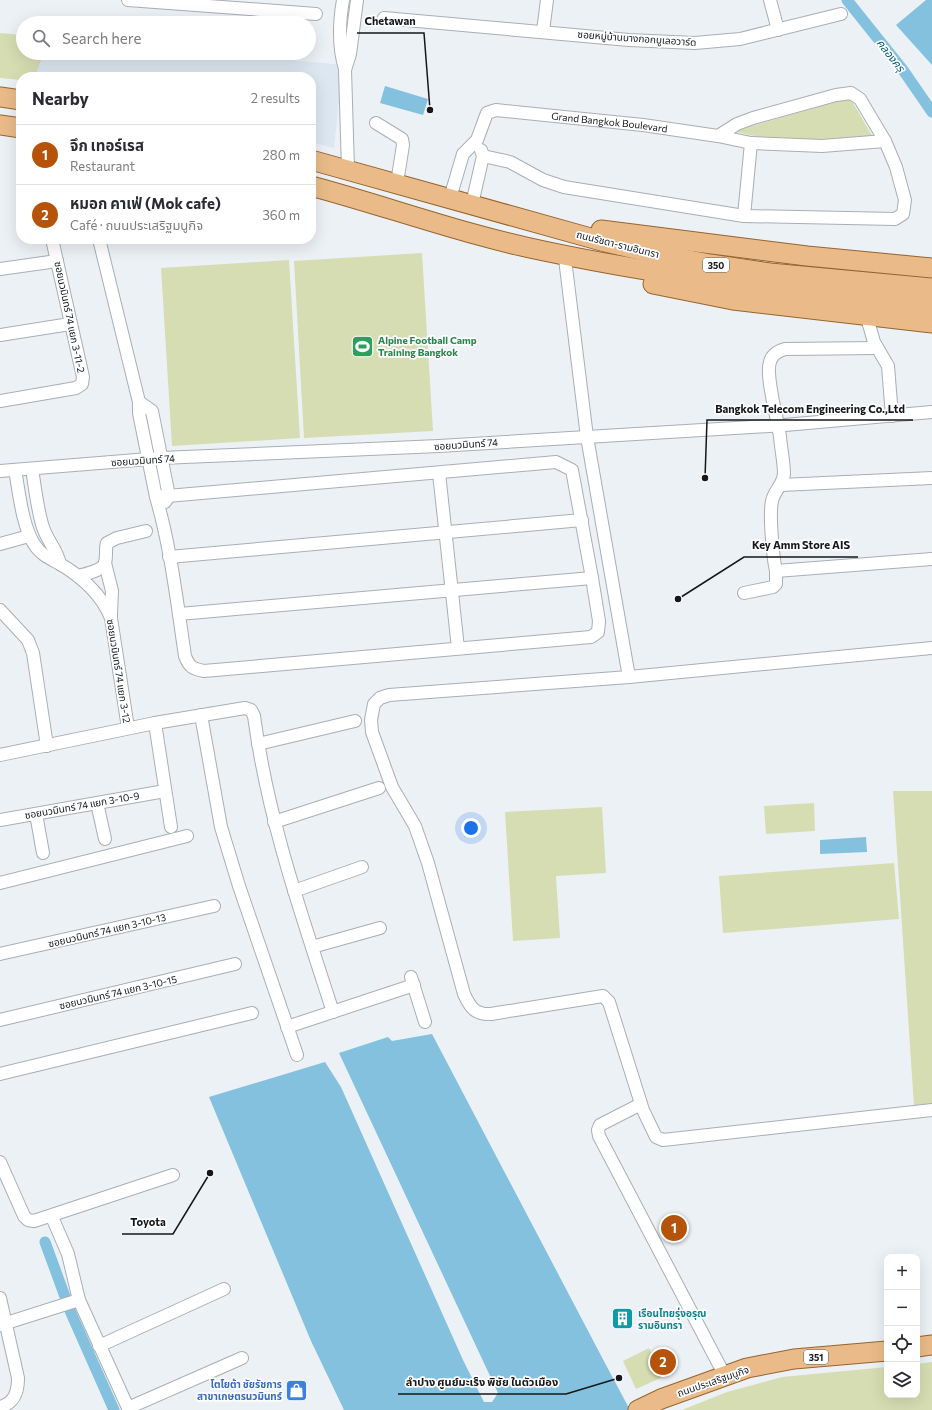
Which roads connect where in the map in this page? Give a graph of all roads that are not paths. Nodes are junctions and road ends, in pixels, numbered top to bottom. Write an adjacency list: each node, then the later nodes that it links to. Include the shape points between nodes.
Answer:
1 (128, 0): 6 (street)
2 (343, 0): 12 (street, via 340,38)
3 (357, 0): 12 (street, via 350,54)
4 (547, 0): 11 (street)
5 (770, 0): 10 (street)
6 (248, 5): 7 (street)
7 (316, 14)
8 (841, 14): 10 (street, ซอยหมู่บ้านบางกอกบูเลอวาร์ด)
9 (384, 18): 11 (street, ซอยหมู่บ้านบางกอกบูเลอวาร์ด)
10 (778, 30): 11 (street, ซอยหมู่บ้านบางกอกบูเลอวาร์ด, via 733,40 695,43 629,40)
11 (543, 31)
12 (345, 70): 24 (street)
13 (0, 97): 14 (main road)
14 (16, 99)
15 (376, 123): 25 (street, via 402,139)
16 (0, 125): 17 (main road)
17 (16, 127)
18 (718, 136): 19 (street, Grand Bangkok Boulevard, via 614,121 496,110 487,114); 20 (street, via 753,118 851,93 860,99); 21 (street, Grand Bangkok Boulevard)
19 (477, 140): 22 (street); 27 (street, Grand Bangkok Boulevard, via 464,154)
20 (885, 141): 21 (street, Grand Bangkok Boulevard, via 822,146); 29 (street, via 896,167 905,200 903,214 895,219)
21 (751, 143): 29 (street)
22 (484, 156): 28 (street); 29 (street, via 510,162 544,180 564,187)
23 (316, 161): 24 (main road, ถนนรัชดา-รามอินทรา / 350)
24 (348, 170): 25 (main road, ถนนรัชดา-รามอินทรา / 350)
25 (397, 183): 27 (main road, ถนนรัชดา-รามอินทรา / 350)
26 (316, 187): 33 (main road, ถนนรัชดา-รามอินทรา / 350)
27 (450, 198): 28 (main road, ถนนรัชดา-รามอินทรา / 350)
28 (472, 204): 30 (main road, ถนนรัชดา-รามอินทรา / 350)
29 (744, 216)
30 (542, 224): 36 (main road, via 807,256); 39 (main road, ถนนรัชดา-รามอินทรา / 350, via 605,242 710,264 778,273)
31 (53, 244): 35 (street, ซอยนวมินทร์ 74 แยก 3-11-2)
32 (100, 244): 47 (street)
33 (544, 251): 34 (main road); 39 (main road, ถนนรัชดา-รามอินทรา / 350, via 730,284 827,297)
34 (565, 259): 41 (main road, via 641,281 733,300); 51 (street)
35 (57, 261): 37 (street); 43 (street, ซอยนวมินทร์ 74 แยก 3-11-2)
36 (932, 268)
37 (0, 269)
38 (932, 288): 39 (main road, ถนนรัชดา-รามอินทรา / 350)
39 (894, 294): 40 (main road, ถนนรัชดา-รามอินทรา / 350)
40 (932, 306)
41 (866, 314): 42 (main road); 45 (street)
42 (932, 322)
43 (70, 324): 44 (street); 46 (street, ซอยนวมินทร์ 74 แยก 3-11-2, via 83,377 82,384 76,388)
44 (0, 335)
45 (877, 348): 49 (street, via 888,366); 50 (street, via 796,348 776,352 770,362 770,375)
46 (0, 401)
47 (140, 402): 52 (street, via 152,411); 53 (street, via 139,413)
48 (932, 412): 49 (street, ซอยนวมินทร์ 74)
49 (892, 416): 50 (street, ซอยนวมินทร์ 74)
50 (779, 425): 51 (street, ซอยนวมินทร์ 74); 59 (street, via 784,474)
51 (587, 436): 52 (street, ซอยนวมินทร์ 74, via 439,446); 82 (street)
52 (161, 458): 53 (street, ซอยนวมินทร์ 74); 60 (street)
53 (148, 459): 54 (street, ซอยนวมินทร์ 74); 61 (street)
54 (32, 469): 55 (street, ซอยนวมินทร์ 74); 71 (street, via 42,524 47,538 57,552)
55 (15, 470): 56 (street, ซอยนวมินทร์ 74); 66 (street, ซอยนวมินทร์ 74 แยก 3-12)
56 (0, 471)
57 (440, 473): 60 (street); 63 (street, via 556,462 572,470); 65 (street)
58 (932, 478): 59 (street)
59 (781, 485): 72 (street, via 774,494 771,504 773,561)
60 (169, 496): 61 (street); 62 (street)
61 (156, 497): 62 (street)
62 (160, 510): 68 (street)
63 (582, 520): 65 (street); 74 (street)
64 (146, 531): 70 (street, via 107,543 104,550)
65 (445, 531): 68 (street); 75 (street)
66 (29, 536): 67 (street); 71 (street, ซอยนวมินทร์ 74 แยก 3-12, via 45,556)
67 (0, 544)
68 (169, 557): 78 (street)
69 (932, 559): 72 (street)
70 (105, 563): 73 (street, via 101,568); 79 (street, via 112,591)
71 (60, 564): 73 (street, ซอยนวมินทร์ 74 แยก 3-12)
72 (776, 571): 76 (street, via 776,584 773,587)
73 (78, 576): 79 (street, ซอยนวมินทร์ 74 แยก 3-12, via 107,607)
74 (592, 578): 75 (street); 80 (street, via 598,632 591,636)
75 (452, 590): 78 (street); 80 (street)
76 (744, 593)
77 (0, 610): 88 (street, via 28,640 33,653)
78 (179, 614): 80 (street, via 185,656 194,670 204,672)
79 (111, 618): 86 (street, ซอยนวมินทร์ 74 แยก 3-12)
80 (458, 648)
81 (932, 648): 82 (street)
82 (629, 677): 115 (street, via 389,695 380,698 374,704 371,720 372,732 392,787 415,826 428,863 464,994 470,1006 482,1015 603,996 609,1002)
83 (201, 715): 85 (street); 87 (street, via 245,708 251,710); 112 (street, via 221,827)
84 (355, 721): 87 (street)
85 (155, 723): 86 (street); 91 (street)
86 (128, 728): 88 (street)
87 (258, 744): 95 (street)
88 (47, 746): 89 (street)
89 (0, 755)
90 (379, 788): 95 (street)
91 (164, 791): 92 (street, ซอยนวมินทร์ 74 แยก 3-10-9); 96 (street)
92 (97, 803): 93 (street, ซอยนวมินทร์ 74 แยก 3-10-9); 98 (street)
93 (36, 814): 94 (street, ซอยนวมินทร์ 74 แยก 3-10-9); 99 (street)
94 (0, 820)
95 (274, 822): 102 (street)
96 (170, 827)
97 (187, 836): 101 (street)
98 (105, 839)
99 (43, 854)
100 (362, 867): 102 (street)
101 (0, 883)
102 (294, 891): 105 (street)
103 (214, 906): 106 (street, ซอยนวมินทร์ 74 แยก 3-10-13)
104 (380, 928): 105 (street)
105 (312, 947): 109 (street)
106 (0, 954)
107 (235, 964): 110 (street, ซอยนวมินทร์ 74 แยก 3-10-15)
108 (252, 1012): 114 (street)
109 (333, 1012): 111 (street, via 413,981); 112 (street)
110 (0, 1020)
111 (425, 1022)
112 (288, 1027): 113 (street)
113 (297, 1055)
114 (0, 1074)
115 (641, 1104): 116 (street, via 656,1137 663,1140); 129 (street, via 600,1125 598,1136)
116 (932, 1110)
117 (0, 1162): 119 (street, via 24,1216 34,1221)
118 (173, 1176): 119 (street)
119 (52, 1217): 122 (street, via 68,1254)
120 (224, 1289): 125 (street)
121 (0, 1298): 123 (street)
122 (71, 1302): 123 (street); 125 (street)
123 (3, 1324): 130 (street, via 15,1362 18,1388 9,1404)
124 (932, 1345): 126 (main road)
125 (99, 1346): 131 (street)
126 (920, 1347)
127 (884, 1351): 129 (main road, ถนนประเสริฐมนูกิจ / 351, via 794,1359 747,1368)
128 (242, 1358): 131 (street)
129 (726, 1376): 132 (main road, ถนนประเสริฐมนูกิจ / 351)
130 (0, 1407)
131 (129, 1409)
132 (640, 1409)

